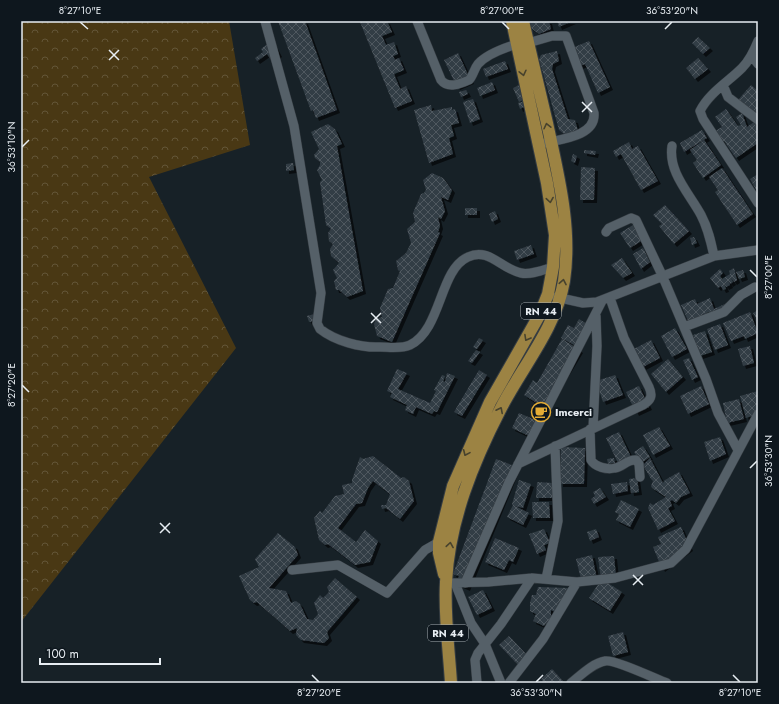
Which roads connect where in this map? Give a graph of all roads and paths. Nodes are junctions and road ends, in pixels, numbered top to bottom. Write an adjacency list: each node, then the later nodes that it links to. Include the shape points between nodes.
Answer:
1 (265, 21): 17 (street, via 294,126 321,293 317,323 320,329 365,347 408,345 415,342 429,325 453,271 466,258 485,254 524,274)
2 (417, 21): 6 (street, via 441,80 446,85 451,86 469,80 482,60 504,48)
3 (512, 21): 6 (main road, RN 44)
4 (523, 21): 6 (main road, RN 44)
5 (758, 41): 7 (street)
6 (523, 43): 11 (main road, RN 44); 11 (street, via 552,36 566,36 594,113 594,121 587,131)
7 (752, 56): 8 (street); 9 (street)
8 (758, 64)
9 (723, 85): 10 (street, via 728,97); 13 (street, via 704,102 700,110 703,119)
10 (758, 120)
11 (545, 143): 17 (main road, RN 44, one-way to 17, via 555,246); 20 (main road, RN 44, one-way to 11, via 566,262 566,236 560,191)
12 (672, 146): 16 (street, via 673,167 702,216)
13 (758, 203)
14 (606, 232): 18 (street, via 609,228 631,218 635,219)
15 (758, 250): 16 (street)
16 (714, 256): 18 (street)
17 (553, 267): 20 (main road, RN 44)
18 (662, 276): 21 (street); 23 (street)
19 (755, 287): 23 (street, via 741,295 724,312)
20 (554, 296): 21 (street, via 583,303); 30 (main road, RN 44, one-way to 30, via 490,402 462,461); 35 (main road, RN 44, one-way to 20, via 453,530 465,490 501,408 538,345)
21 (606, 299): 22 (street); 25 (street, via 652,393 643,405)
22 (596, 316): 25 (street, via 597,346); 28 (street)
23 (684, 327): 27 (street, via 718,413)
24 (758, 414): 27 (street)
25 (591, 428): 26 (street); 29 (street, via 591,460 594,464 614,468 636,460 639,464)
26 (555, 446): 28 (street); 33 (street, via 558,521)
27 (738, 450): 34 (street, via 686,549 676,560 615,578)
28 (518, 464): 36 (street)
29 (640, 477)
30 (439, 542): 31 (street, via 425,550 388,593 338,566); 35 (main road, RN 44, via 439,553)
31 (292, 570)
32 (532, 578): 33 (street); 36 (street); 37 (street)
33 (546, 579): 34 (street)
34 (577, 582): 41 (street, via 543,639)
35 (450, 583): 36 (street); 37 (street); 38 (main road, RN 44)
36 (465, 583)
37 (485, 644): 39 (street, via 475,660); 40 (street)
38 (450, 683)
39 (476, 683)
40 (501, 683)
41 (509, 683)
42 (571, 683): 43 (street, via 606,661 623,664)
43 (667, 683)

